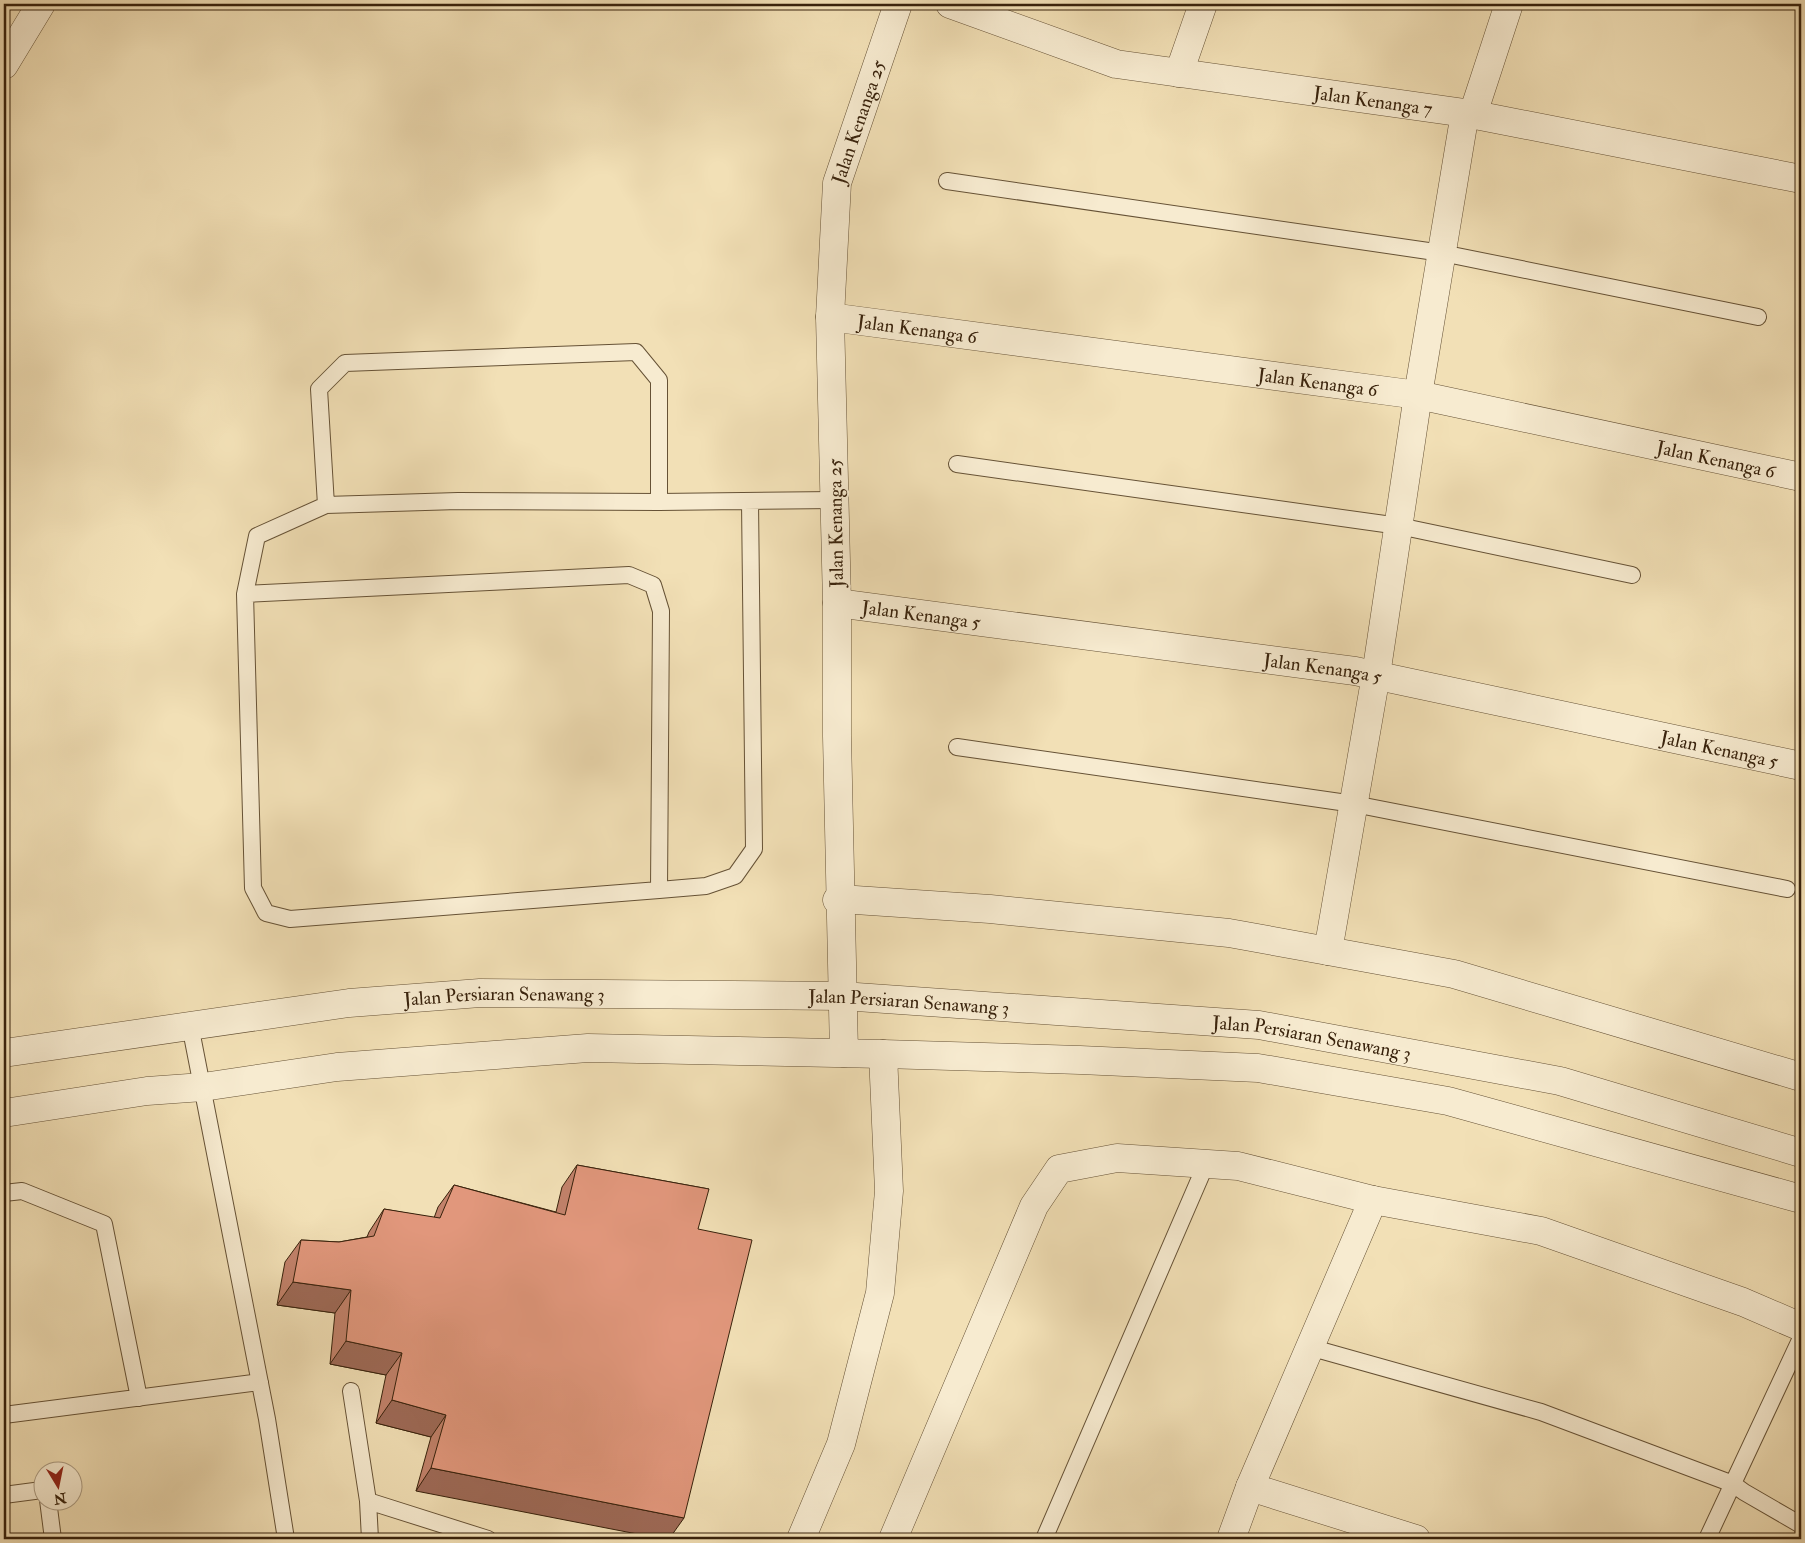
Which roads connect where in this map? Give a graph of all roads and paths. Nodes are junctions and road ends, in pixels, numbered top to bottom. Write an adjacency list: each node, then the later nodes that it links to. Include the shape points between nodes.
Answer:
1 (37, 4): 6 (street)
2 (898, 4): 12 (street, Jalan Kenanga 25, via 837,183)
3 (950, 4): 7 (street, Jalan Kenanga 7, via 1116,64)
4 (1203, 4): 7 (street)
5 (1509, 4): 8 (street)
6 (4, 65)
7 (1179, 73): 8 (street, Jalan Kenanga 7)
8 (1469, 114): 9 (street, Jalan Kenanga 7); 11 (street)
9 (1801, 179)
10 (947, 181): 11 (lane)
11 (1442, 253): 13 (lane); 14 (street)
12 (830, 316): 14 (street, Jalan Kenanga 6); 17 (street, Jalan Kenanga 25)
13 (1758, 317)
14 (1418, 395): 16 (street, Jalan Kenanga 6); 21 (street)
15 (957, 464): 21 (lane)
16 (1801, 477)
17 (834, 500): 19 (lane); 24 (street, Jalan Kenanga 25)
18 (659, 502): 19 (lane); 20 (lane); 20 (lane, via 659,380 636,352 345,363 319,389)
19 (750, 502): 30 (lane, via 754,849 735,876 706,886)
20 (326, 505): 23 (lane, via 257,536)
21 (1399, 526): 22 (lane); 25 (street)
22 (1632, 575)
23 (245, 594): 30 (lane, via 629,575 653,585 661,611); 30 (lane, via 253,888 266,913 290,919)
24 (837, 604): 25 (street, Jalan Kenanga 5); 31 (street, Jalan Kenanga 25)
25 (1376, 675): 27 (street, Jalan Kenanga 5); 28 (street)
26 (957, 747): 28 (lane)
27 (1801, 766)
28 (1354, 804): 29 (lane); 32 (street)
29 (1787, 888)
30 (659, 890)
31 (839, 899): 32 (street, via 990,909 1229,933); 33 (street, Jalan Kenanga 25)
32 (1328, 951): 38 (street, via 1454,974)
33 (842, 996): 34 (street, Jalan Persiaran Senawang 3, via 480,993 349,1003); 36 (street, Jalan Kenanga 25); 41 (street, Jalan Persiaran Senawang 3, via 1258,1025 1560,1081)
34 (190, 1025): 35 (street, Jalan Persiaran Senawang 3); 39 (lane)
35 (4, 1053)
36 (844, 1053): 37 (street, Jalan Persiaran Senawang 3); 39 (street, Jalan Persiaran Senawang 3, via 588,1048 337,1067)
37 (884, 1054): 44 (street, Jalan Persiaran Senawang 3, via 1258,1068 1448,1101); 64 (street, via 889,1191 880,1293 841,1444)
38 (1801, 1077)
39 (203, 1087): 40 (street, Jalan Persiaran Senawang 3, via 147,1091); 49 (lane)
40 (4, 1113)
41 (1801, 1153)
42 (1206, 1164): 45 (street, via 1238,1166); 65 (street, via 1117,1158 1058,1169 1034,1206); 66 (lane)
43 (4, 1193): 51 (lane, via 22,1191 104,1224)
44 (1801, 1199)
45 (1373, 1200): 46 (street, via 1541,1231 1743,1302); 48 (street)
46 (1801, 1326)
47 (1801, 1338): 53 (lane)
48 (1309, 1347): 53 (lane, via 1541,1412); 54 (street)
49 (260, 1382): 51 (lane); 61 (lane)
50 (351, 1391): 57 (lane)
51 (139, 1398): 52 (lane)
52 (4, 1415)
53 (1733, 1484): 59 (lane); 69 (lane)
54 (1250, 1487): 67 (street); 68 (street)
55 (32, 1491): 56 (lane)
56 (4, 1495)
57 (368, 1501): 62 (lane); 63 (lane)
58 (49, 1510): 60 (lane)
59 (1801, 1525)
60 (53, 1539)
61 (286, 1539)
62 (370, 1539)
63 (488, 1539)
64 (802, 1539)
65 (893, 1539)
66 (1044, 1539)
67 (1231, 1539)
68 (1416, 1539)
69 (1707, 1539)

